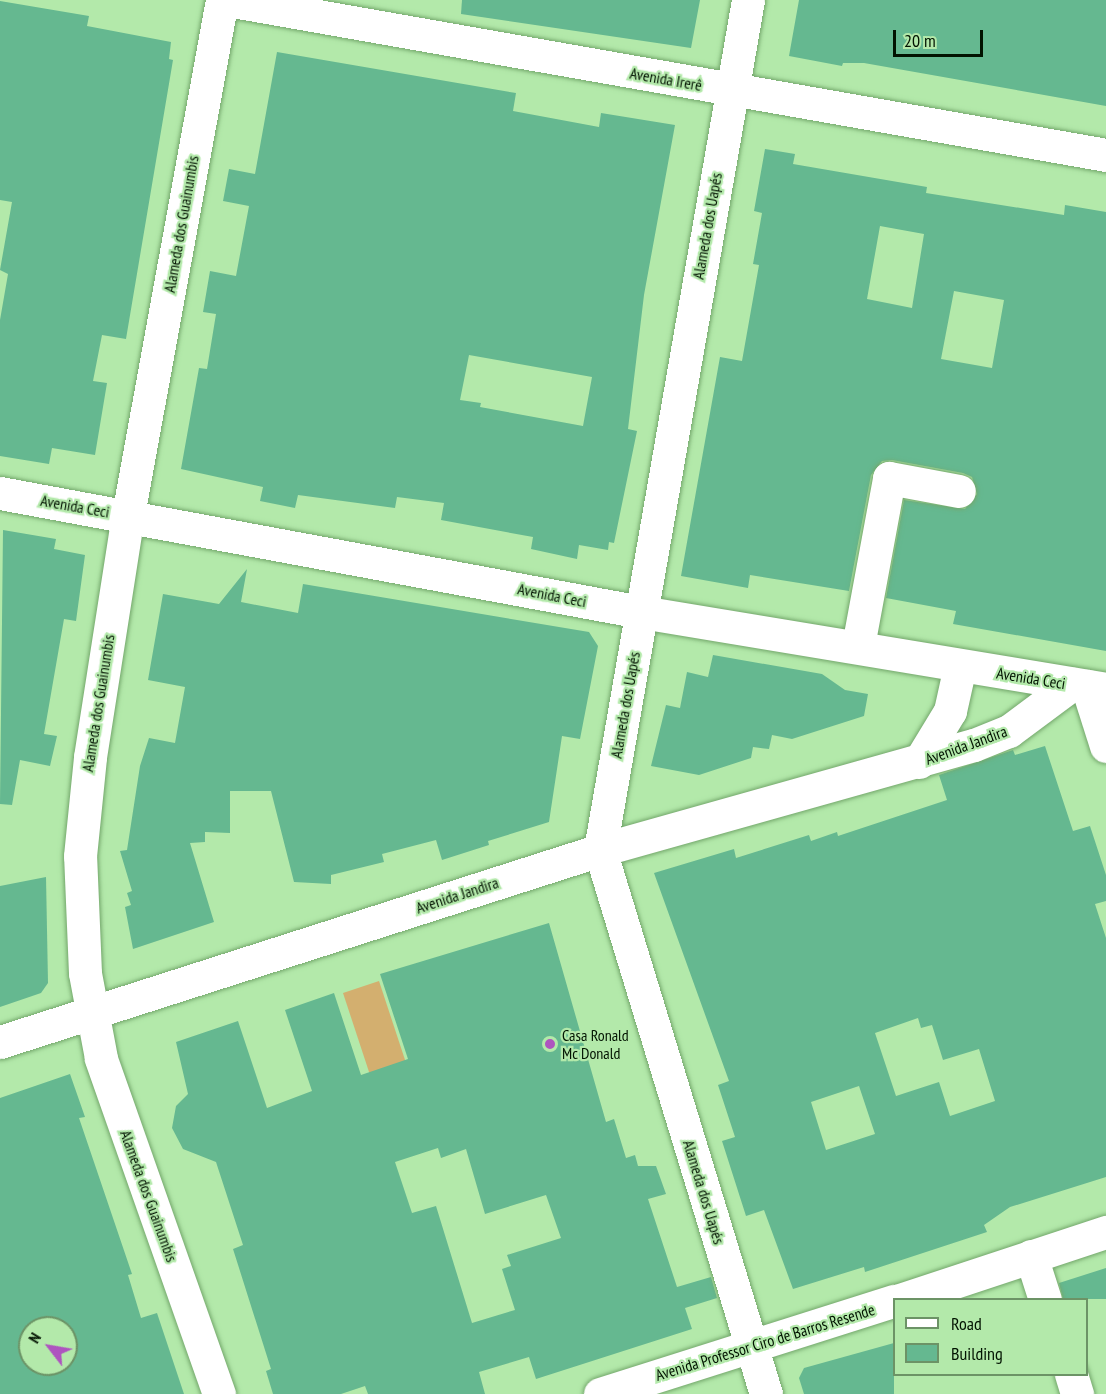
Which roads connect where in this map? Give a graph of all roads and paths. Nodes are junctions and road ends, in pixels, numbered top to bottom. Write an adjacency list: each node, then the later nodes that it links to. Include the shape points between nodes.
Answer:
1 (224, 0): 3 (street, Avenida Irerê); 7 (street, Alameda dos Guainumbis)
2 (748, 0): 3 (street, Alameda dos Uapés)
3 (731, 91): 4 (street, Avenida Irerê); 8 (street, Alameda dos Uapés)
4 (1106, 154)
5 (958, 491): 9 (street, via 889,478)
6 (0, 493): 7 (street, Avenida Ceci)
7 (128, 515): 8 (street, Avenida Ceci); 15 (street, Alameda dos Guainumbis, via 82,810 81,929)
8 (641, 612): 9 (street, Avenida Ceci); 14 (street, Alameda dos Uapés)
9 (858, 646): 10 (street, Avenida Ceci)
10 (960, 666): 11 (street, Avenida Ceci); 13 (street, Avenida Jandira, via 950,711)
11 (1088, 687): 12 (street); 13 (street, Avenida Jandira, via 1009,731)
12 (1106, 746)
13 (919, 762): 14 (street, Avenida Jandira)
14 (600, 850): 15 (street, Avenida Jandira); 22 (street, Alameda dos Uapés)
15 (89, 1012): 16 (street, Avenida Jandira); 24 (street, Alameda dos Guainumbis, via 114,1099)
16 (0, 1042)
17 (1106, 1232): 18 (street)
18 (1031, 1256): 19 (street); 20 (street)
19 (903, 1298)
20 (1045, 1298)
21 (893, 1301): 22 (street, Avenida Professor Ciro de Barros Resende)
22 (751, 1347): 25 (street, Avenida Professor Ciro de Barros Resende); 26 (street, Alameda dos Uapés)
23 (1072, 1376): 27 (street)
24 (219, 1394)
25 (600, 1394)
26 (766, 1394)
27 (1077, 1394)

